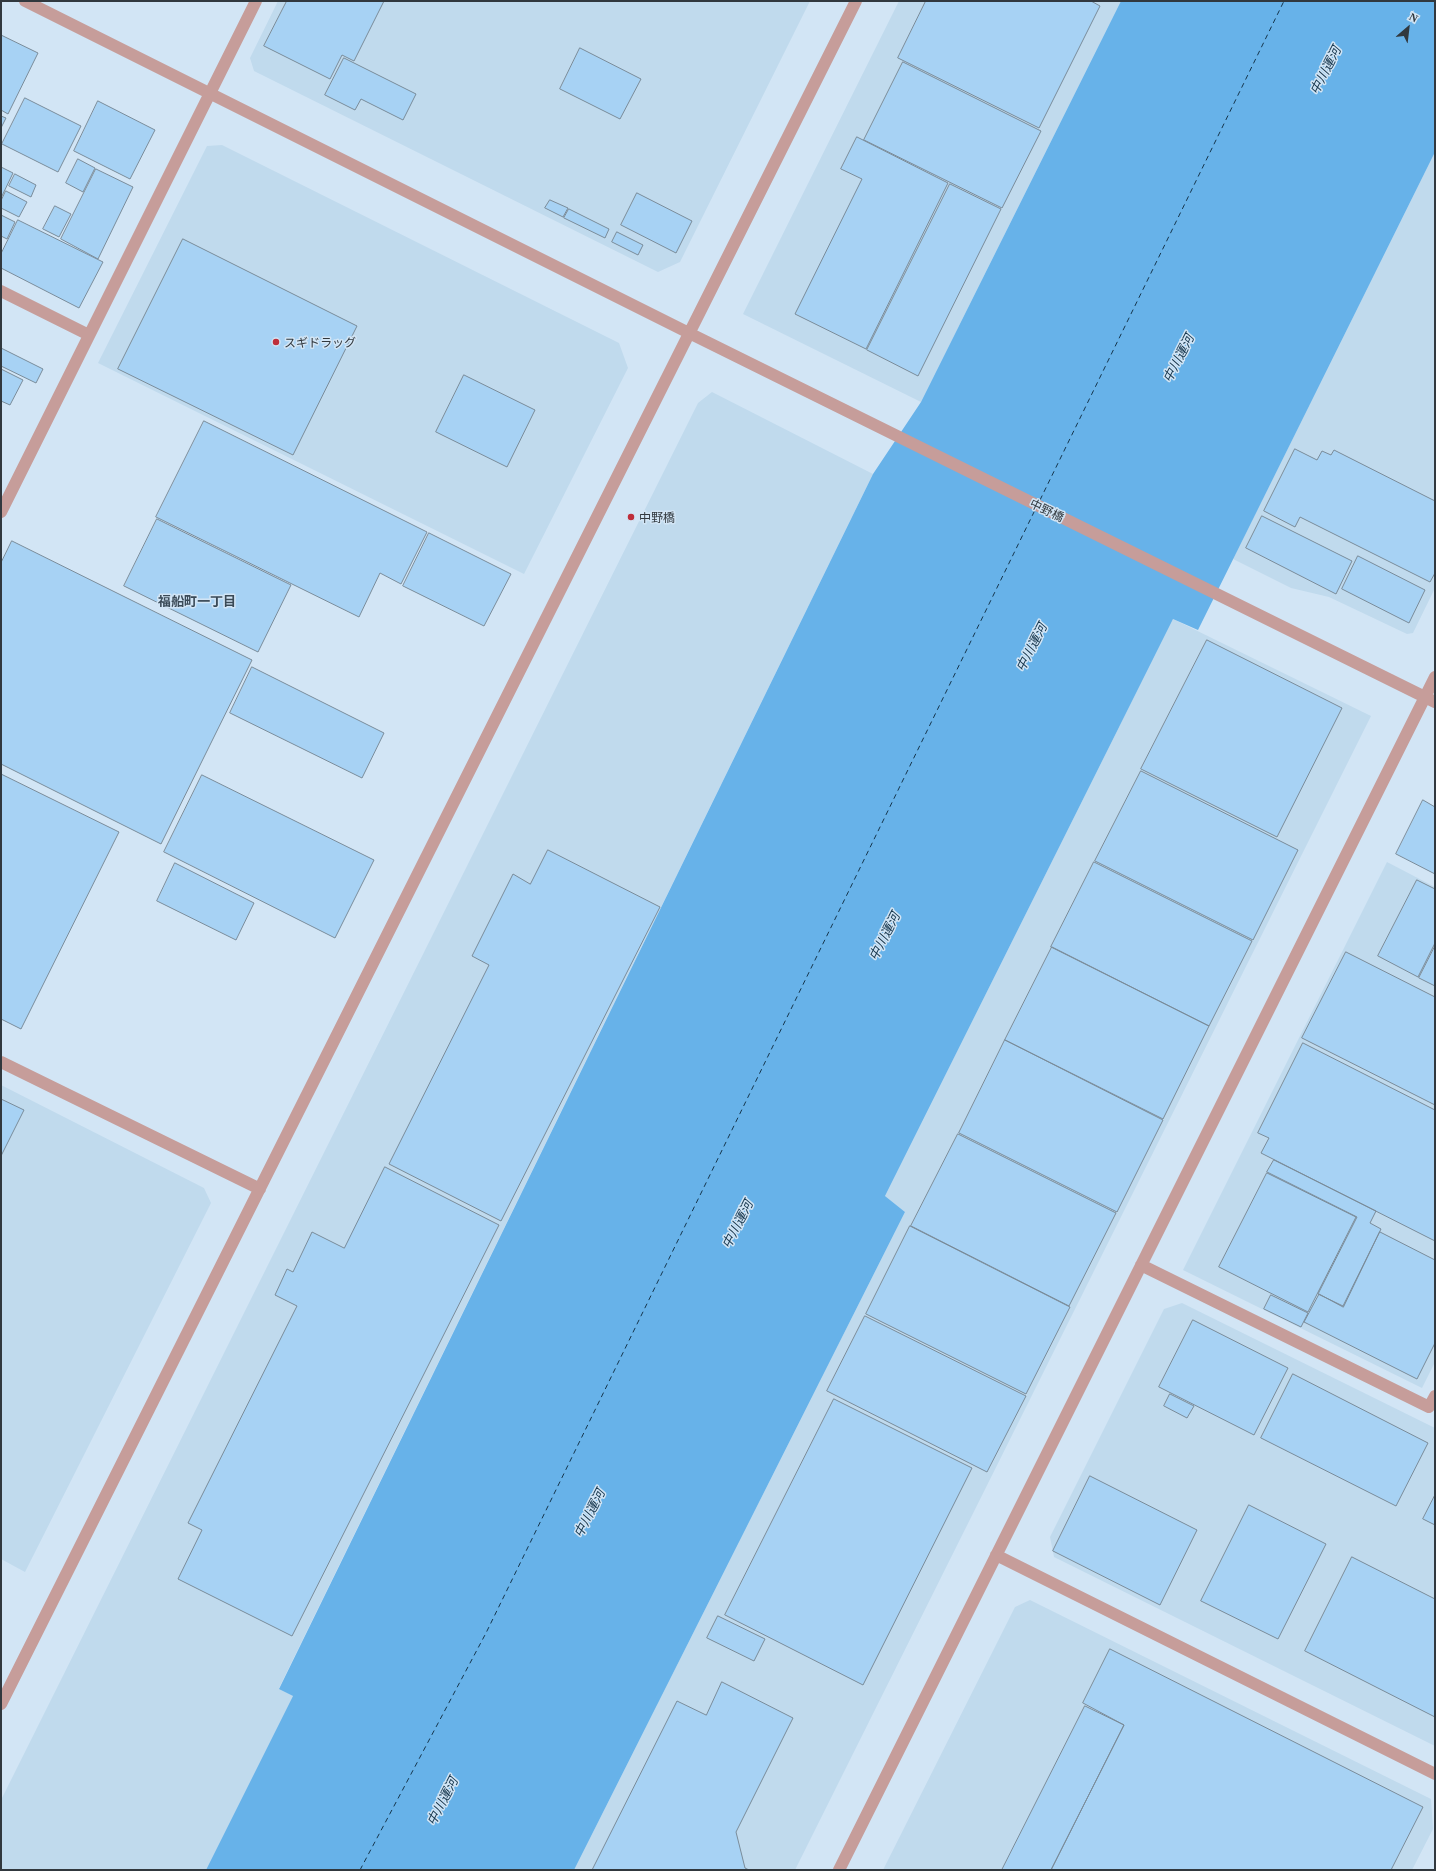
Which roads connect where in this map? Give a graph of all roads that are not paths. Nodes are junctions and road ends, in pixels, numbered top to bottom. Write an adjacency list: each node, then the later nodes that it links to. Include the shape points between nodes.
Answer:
1 (25, 1): 4 (street, 中野橋)
2 (256, 1): 4 (street)
3 (856, 1): 6 (street)
4 (210, 92): 6 (street, 中野橋); 7 (street)
5 (1, 291): 7 (street)
6 (689, 333): 10 (street, 中野橋); 12 (street)
7 (89, 335): 8 (street)
8 (1, 512)
9 (1435, 677): 10 (street)
10 (1430, 700): 13 (street)
11 (1, 1062): 12 (street)
12 (260, 1189): 16 (street)
13 (1141, 1266): 14 (street, via 1429,1407); 15 (street)
14 (1435, 1396)
15 (996, 1555): 17 (street); 18 (street)
16 (1, 1704)
17 (1435, 1774)
18 (839, 1870)

